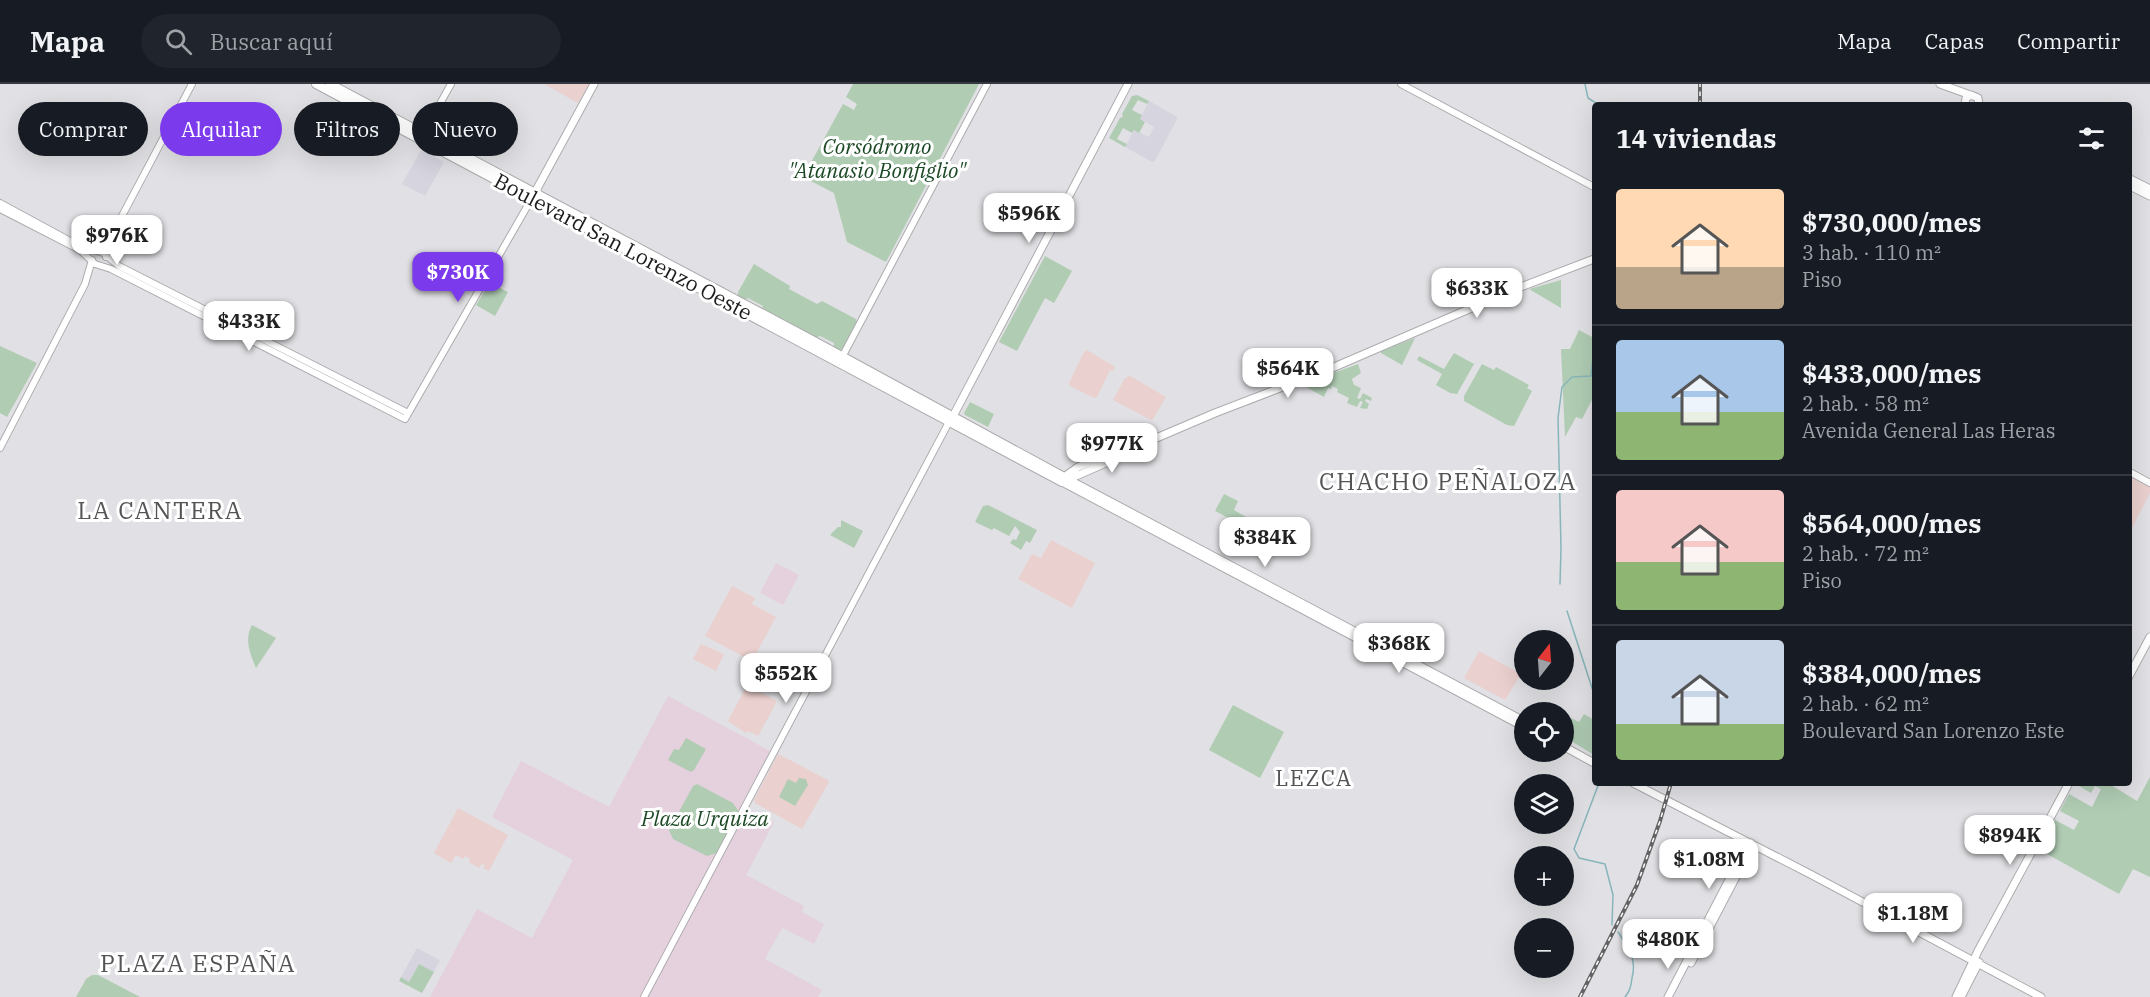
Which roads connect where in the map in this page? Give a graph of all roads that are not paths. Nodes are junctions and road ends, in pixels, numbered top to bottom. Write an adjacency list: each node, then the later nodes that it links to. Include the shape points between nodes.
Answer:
1 (192, 84): 26 (street)
2 (316, 84): 16 (main road, Boulevard San Lorenzo Oeste)
3 (330, 84): 15 (main road, Boulevard San Lorenzo Oeste)
4 (451, 84): 12 (street)
5 (594, 84): 22 (main road)
6 (987, 84): 33 (street)
7 (1128, 84): 35 (main road)
8 (1401, 84): 19 (street)
9 (1940, 84): 10 (main road)
10 (1948, 88): 11 (main road); 13 (main road)
11 (1976, 100): 14 (main road, via 1968,96)
12 (441, 102)
13 (1961, 102)
14 (1964, 102)
15 (412, 131)
16 (412, 132)
17 (458, 156): 22 (main road, Boulevard San Lorenzo Oeste)
18 (2132, 180): 21 (main road)
19 (1592, 186)
20 (2132, 187): 23 (main road)
21 (2150, 189)
22 (533, 195): 33 (main road, Boulevard San Lorenzo Oeste); 34 (street)
23 (2150, 196)
24 (0, 203): 27 (street)
25 (0, 209): 30 (street, via 80,250)
26 (114, 231): 27 (street); 28 (street)
27 (96, 252): 28 (street); 30 (street)
28 (105, 255): 31 (street); 34 (street, via 119,266)
29 (1592, 260): 38 (main road, via 1078,468)
30 (92, 261): 31 (street); 32 (street)
31 (101, 265): 32 (street); 34 (street)
32 (85, 284): 36 (street)
33 (841, 359): 35 (main road, Boulevard San Lorenzo Oeste)
34 (406, 416)
35 (951, 419): 38 (main road, Boulevard San Lorenzo Oeste); 53 (street)
36 (0, 448)
37 (2132, 473): 39 (street)
38 (1065, 479): 44 (main road); 45 (main road)
39 (2150, 483)
40 (2150, 631): 42 (main road)
41 (2150, 637): 43 (main road)
42 (2132, 662)
43 (2132, 671)
44 (1514, 716)
45 (1514, 722)
46 (1574, 752): 47 (main road)
47 (1592, 762)
48 (1639, 786): 51 (main road)
49 (2067, 786): 52 (main road)
50 (2072, 786): 52 (main road)
51 (1751, 843): 52 (main road); 54 (main road); 55 (main road)
52 (1976, 962): 56 (main road); 57 (main road); 58 (main road)
53 (644, 997)
54 (1668, 997)
55 (1673, 997)
56 (1956, 997)
57 (1961, 997)
58 (2042, 997)

